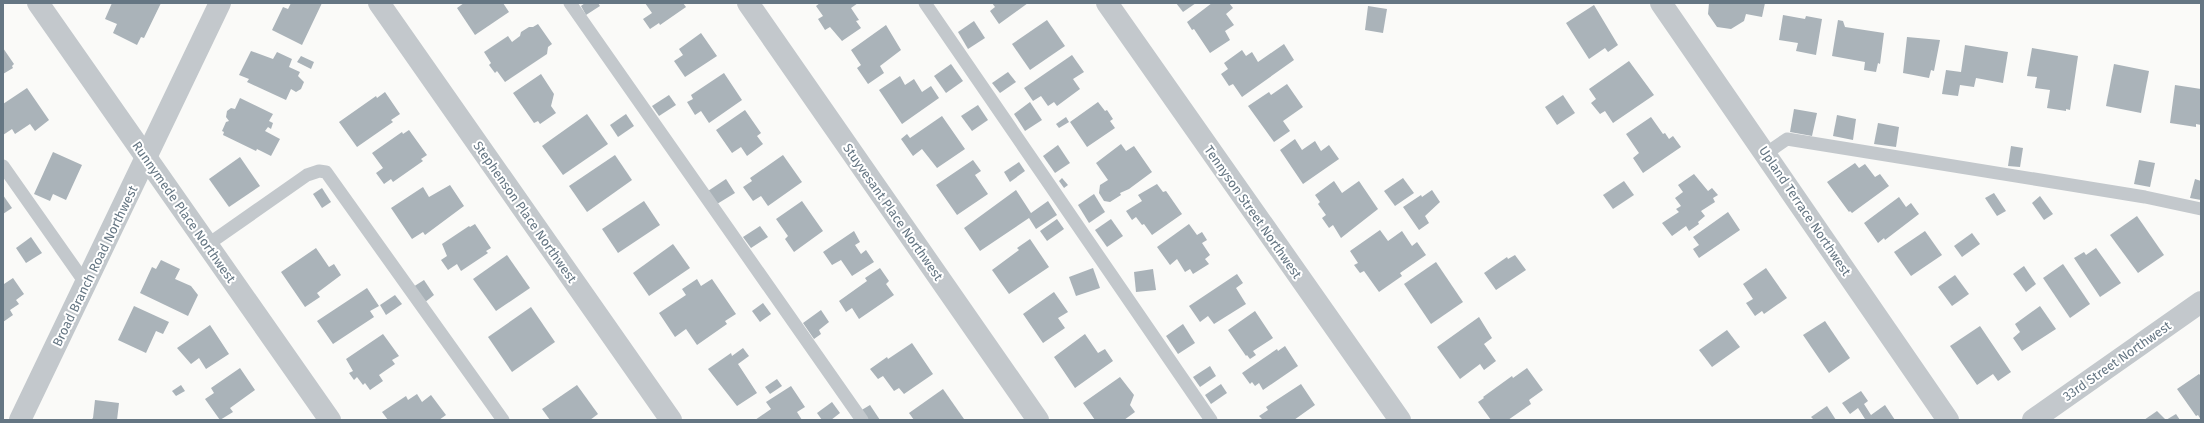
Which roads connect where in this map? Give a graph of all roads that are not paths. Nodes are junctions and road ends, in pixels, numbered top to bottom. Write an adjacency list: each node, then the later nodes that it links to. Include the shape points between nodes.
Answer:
1 (38, 3): 10 (street, Runnymede Place Northwest)
2 (220, 3): 10 (street, Broad Branch Road Northwest)
3 (379, 3): 19 (street, Stephenson Place Northwest)
4 (570, 3): 20 (lane)
5 (748, 3): 21 (street, Stuyvesant Place Northwest)
6 (926, 3): 22 (lane)
7 (1107, 3): 23 (street, Tennyson Street Northwest)
8 (1661, 3): 9 (street, Upland Terrace Northwest)
9 (1765, 154): 12 (lane, via 1787,139 2145,197); 24 (street, Upland Terrace Northwest)
10 (147, 159): 13 (street, Runnymede Place Northwest); 14 (street, Broad Branch Road Northwest)
11 (3, 166): 14 (lane)
12 (2201, 209)
13 (207, 245): 17 (street, Runnymede Place Northwest); 18 (lane, via 307,175 319,170 326,172)
14 (86, 284): 16 (street, Broad Branch Road Northwest)
15 (2201, 302): 25 (street, 33rd Street Northwest)
16 (20, 420)
17 (330, 420)
18 (503, 420)
19 (671, 420)
20 (862, 420)
21 (1038, 420)
22 (1211, 420)
23 (1400, 420)
24 (1948, 420)
25 (2033, 420)

